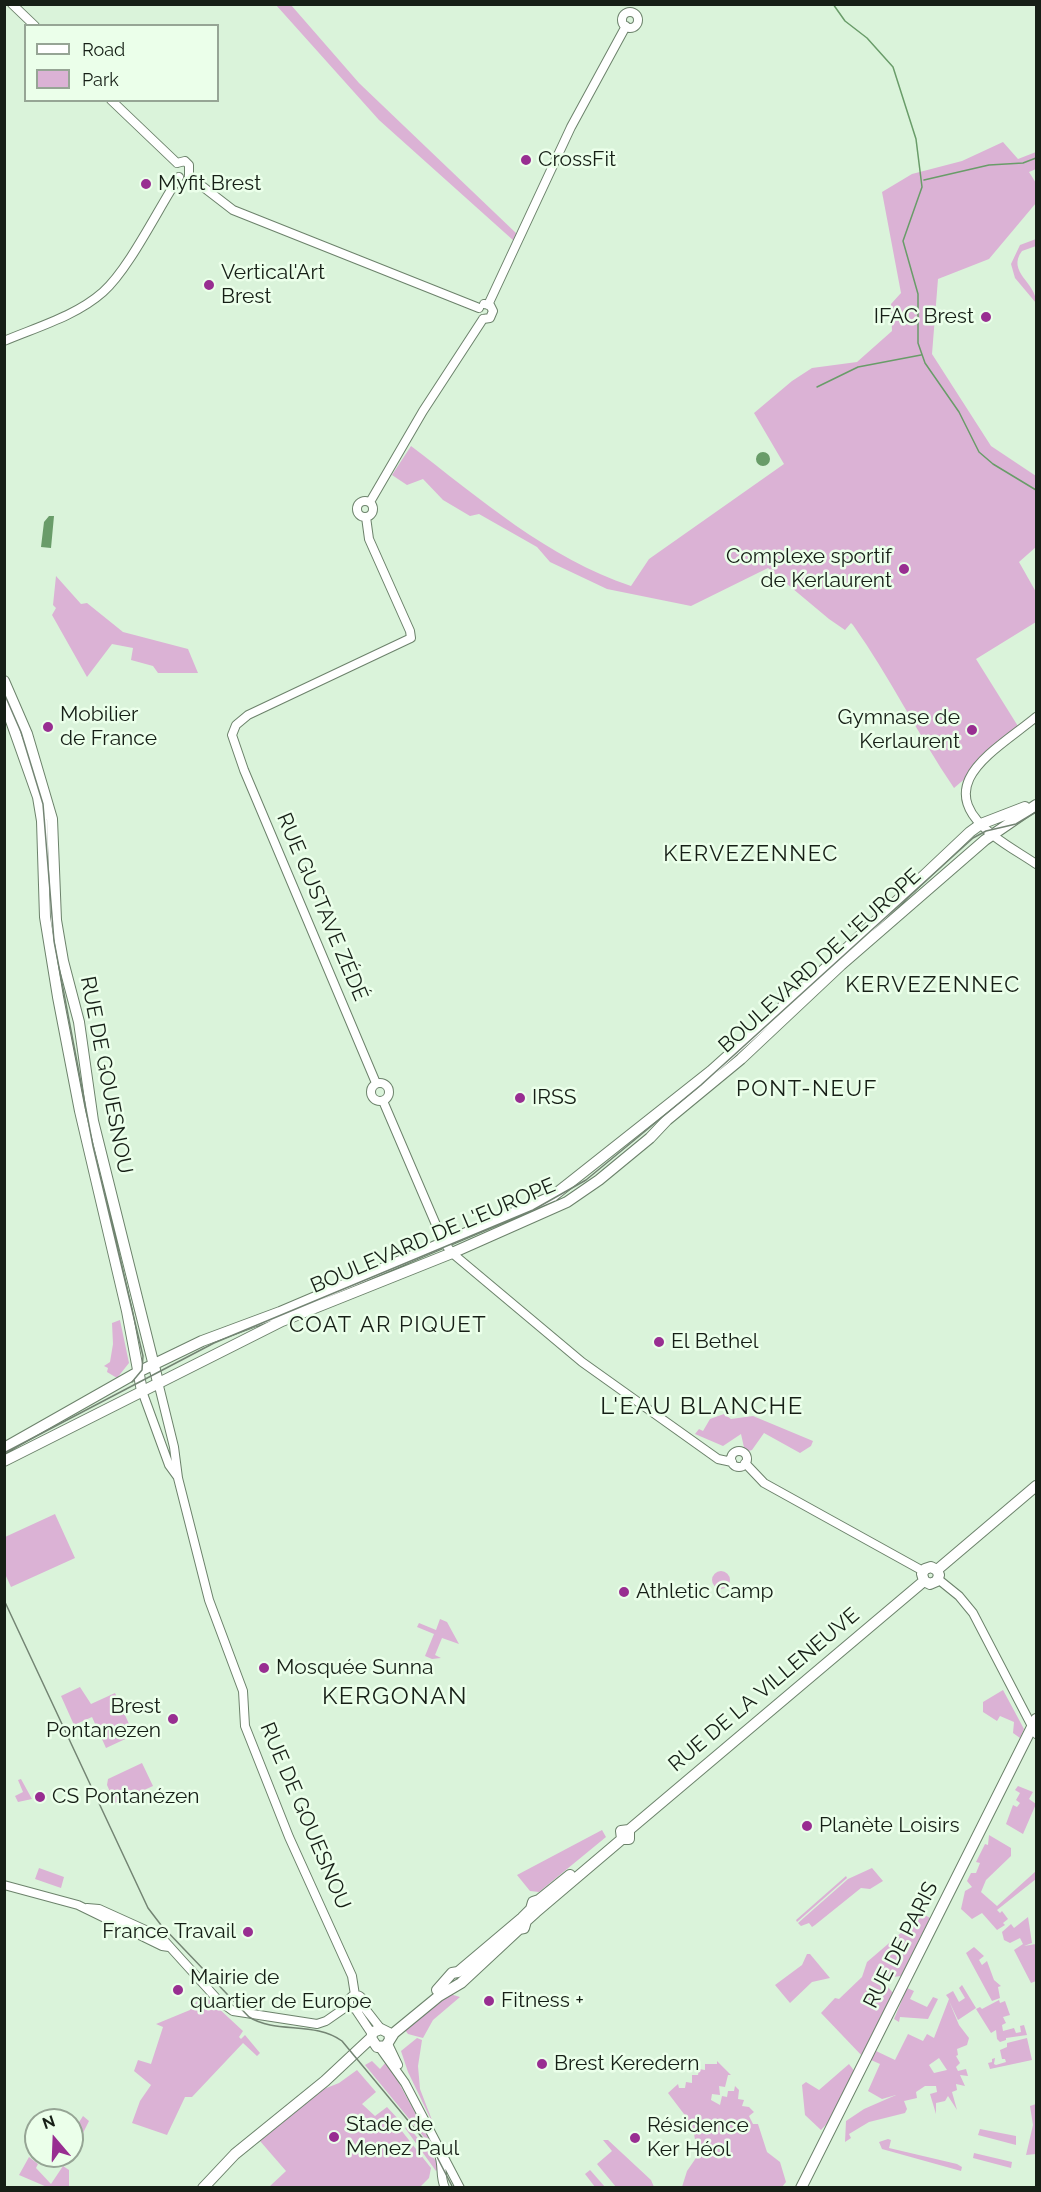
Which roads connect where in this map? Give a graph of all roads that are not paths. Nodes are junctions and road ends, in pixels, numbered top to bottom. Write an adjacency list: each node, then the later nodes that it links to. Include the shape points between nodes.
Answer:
1 (12, 4): 3 (street)
2 (639, 4): 8 (street, via 634,13 624,16 626,26 571,127)
3 (33, 24)
4 (113, 102): 5 (street)
5 (177, 163): 6 (street, via 185,161 189,165); 7 (street, via 174,170)
6 (189, 176): 7 (street); 9 (street, via 233,210)
7 (179, 177): 11 (street, via 104,291 79,308)
8 (488, 304): 9 (street); 10 (street, via 493,309 492,316)
9 (479, 308): 10 (street, via 478,315)
10 (483, 319): 12 (street)
11 (4, 341)
12 (370, 502): 13 (street, via 373,510); 13 (street, via 361,501 357,507 358,514)
13 (366, 517): 22 (street, RUE GUSTAVE ZÉDÉ, via 369,539 411,638 248,715 233,730 235,746 376,1083 384,1083 389,1089 383,1101)
14 (4, 681): 23 (main road, RUE DE GOUESNOU, via 27,734 52,819 56,920 79,1022 93,1121)
15 (4, 701): 24 (main road, RUE DE GOUESNOU, via 38,797 45,917 58,997)
16 (1036, 717): 19 (street, via 968,777 967,800)
17 (1036, 800): 19 (main road)
18 (1036, 805): 20 (main road, BOULEVARD DE L'EUROPE)
19 (981, 824): 20 (street); 22 (main road, BOULEVARD DE L'EUROPE, via 711,1071 571,1183 553,1196)
20 (993, 836): 21 (street); 22 (main road, BOULEVARD DE L'EUROPE, via 599,1180 567,1202)
21 (1036, 864)
22 (448, 1247): 23 (main road, BOULEVARD DE L'EUROPE, via 417,1255 202,1341); 25 (main road, BOULEVARD DE L'EUROPE); 28 (street, via 631,1400 710,1451)
23 (155, 1365): 24 (main road, BOULEVARD DE L'EUROPE); 25 (main road, RUE DE GOUESNOU)
24 (138, 1372): 26 (main road, RUE DE GOUESNOU); 27 (main road, BOULEVARD DE L'EUROPE)
25 (158, 1382): 26 (main road, BOULEVARD DE L'EUROPE); 31 (street, RUE DE GOUESNOU)
26 (142, 1391): 29 (main road, BOULEVARD DE L'EUROPE); 31 (street, RUE DE GOUESNOU, via 169,1465)
27 (4, 1448)
28 (733, 1458): 30 (street, via 739,1467); 30 (street, via 743,1453)
29 (4, 1461)
30 (745, 1463): 34 (street, via 764,1483)
31 (178, 1478): 37 (street, RUE DE GOUESNOU, via 215,1620 243,1691 245,1726 289,1837 352,1976 355,1995 361,1997)
32 (1036, 1486): 33 (main road)
33 (937, 1575): 34 (main road, via 933,1584); 35 (street, via 973,1613)
34 (924, 1576): 38 (main road, RUE DE LA VILLENEUVE, via 399,2028)
35 (1035, 1727): 43 (main road, RUE DE PARIS)
36 (4, 1885): 37 (street, via 87,1908 169,1947 233,2011 317,2024)
37 (356, 2007): 38 (street)
38 (380, 2038): 39 (street); 40 (main road, RUE DE LA VILLENEUVE, via 235,2154)
39 (433, 2138): 41 (street, via 441,2158 439,2176); 42 (street)
40 (203, 2187)
41 (445, 2187)
42 (460, 2187)
43 (801, 2187)

